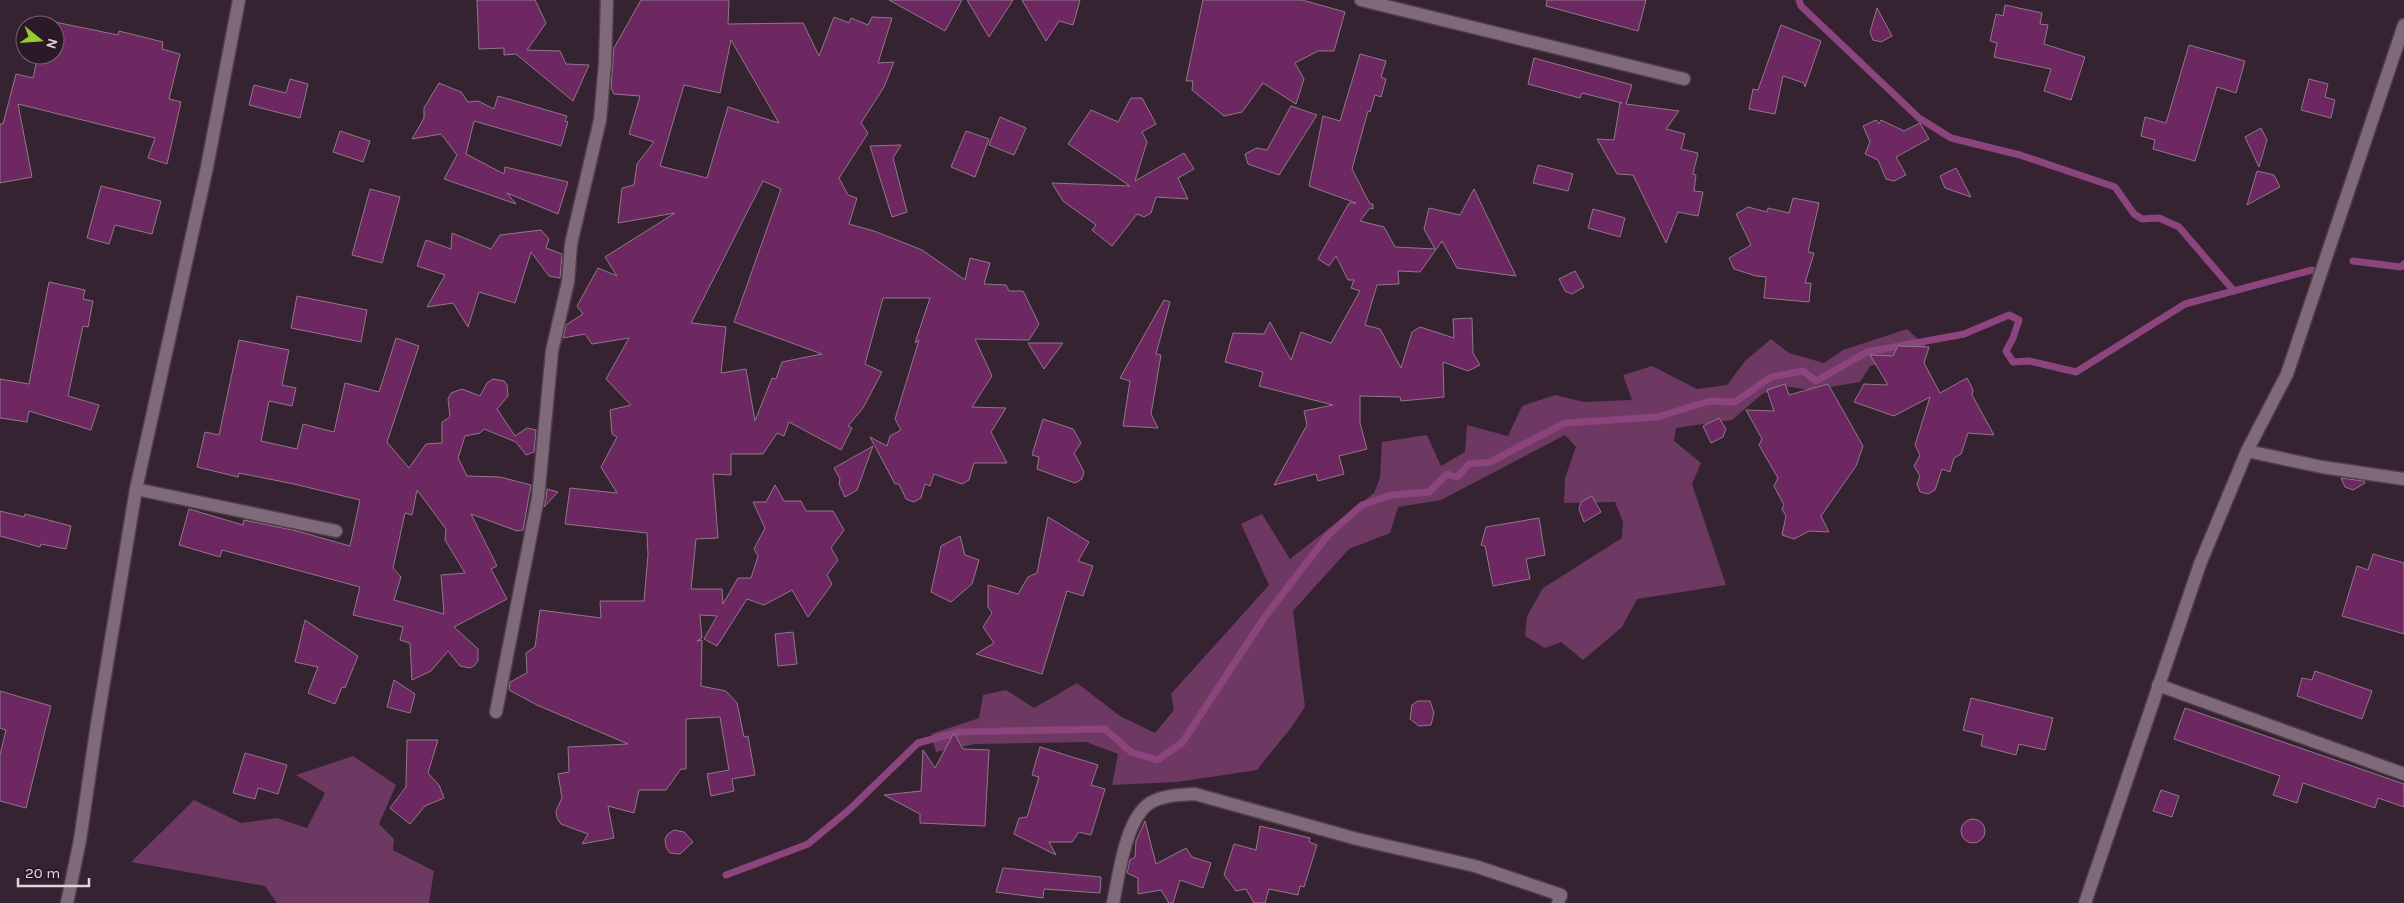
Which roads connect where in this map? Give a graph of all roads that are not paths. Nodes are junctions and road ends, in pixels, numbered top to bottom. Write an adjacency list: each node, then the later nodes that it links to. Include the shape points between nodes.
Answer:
1 (239, 0): 8 (street, via 207,167)
2 (607, 0): 11 (street, via 606,63 600,120 571,244 568,282 552,351 538,498)
3 (1362, 0): 5 (street)
4 (2404, 25): 6 (street, via 2287,374)
5 (1684, 80)
6 (2247, 452): 7 (street); 10 (street, via 2200,564)
7 (2404, 479)
8 (136, 489): 9 (street); 13 (street, via 80,840)
9 (336, 531)
10 (2158, 685): 12 (street); 16 (street)
11 (496, 712)
12 (2404, 774)
13 (66, 903)
14 (1113, 903): 15 (street, via 1137,816 1150,803 1173,795 1195,794 1357,839 1476,866 1561,895)
15 (1558, 903)
16 (2085, 903)

